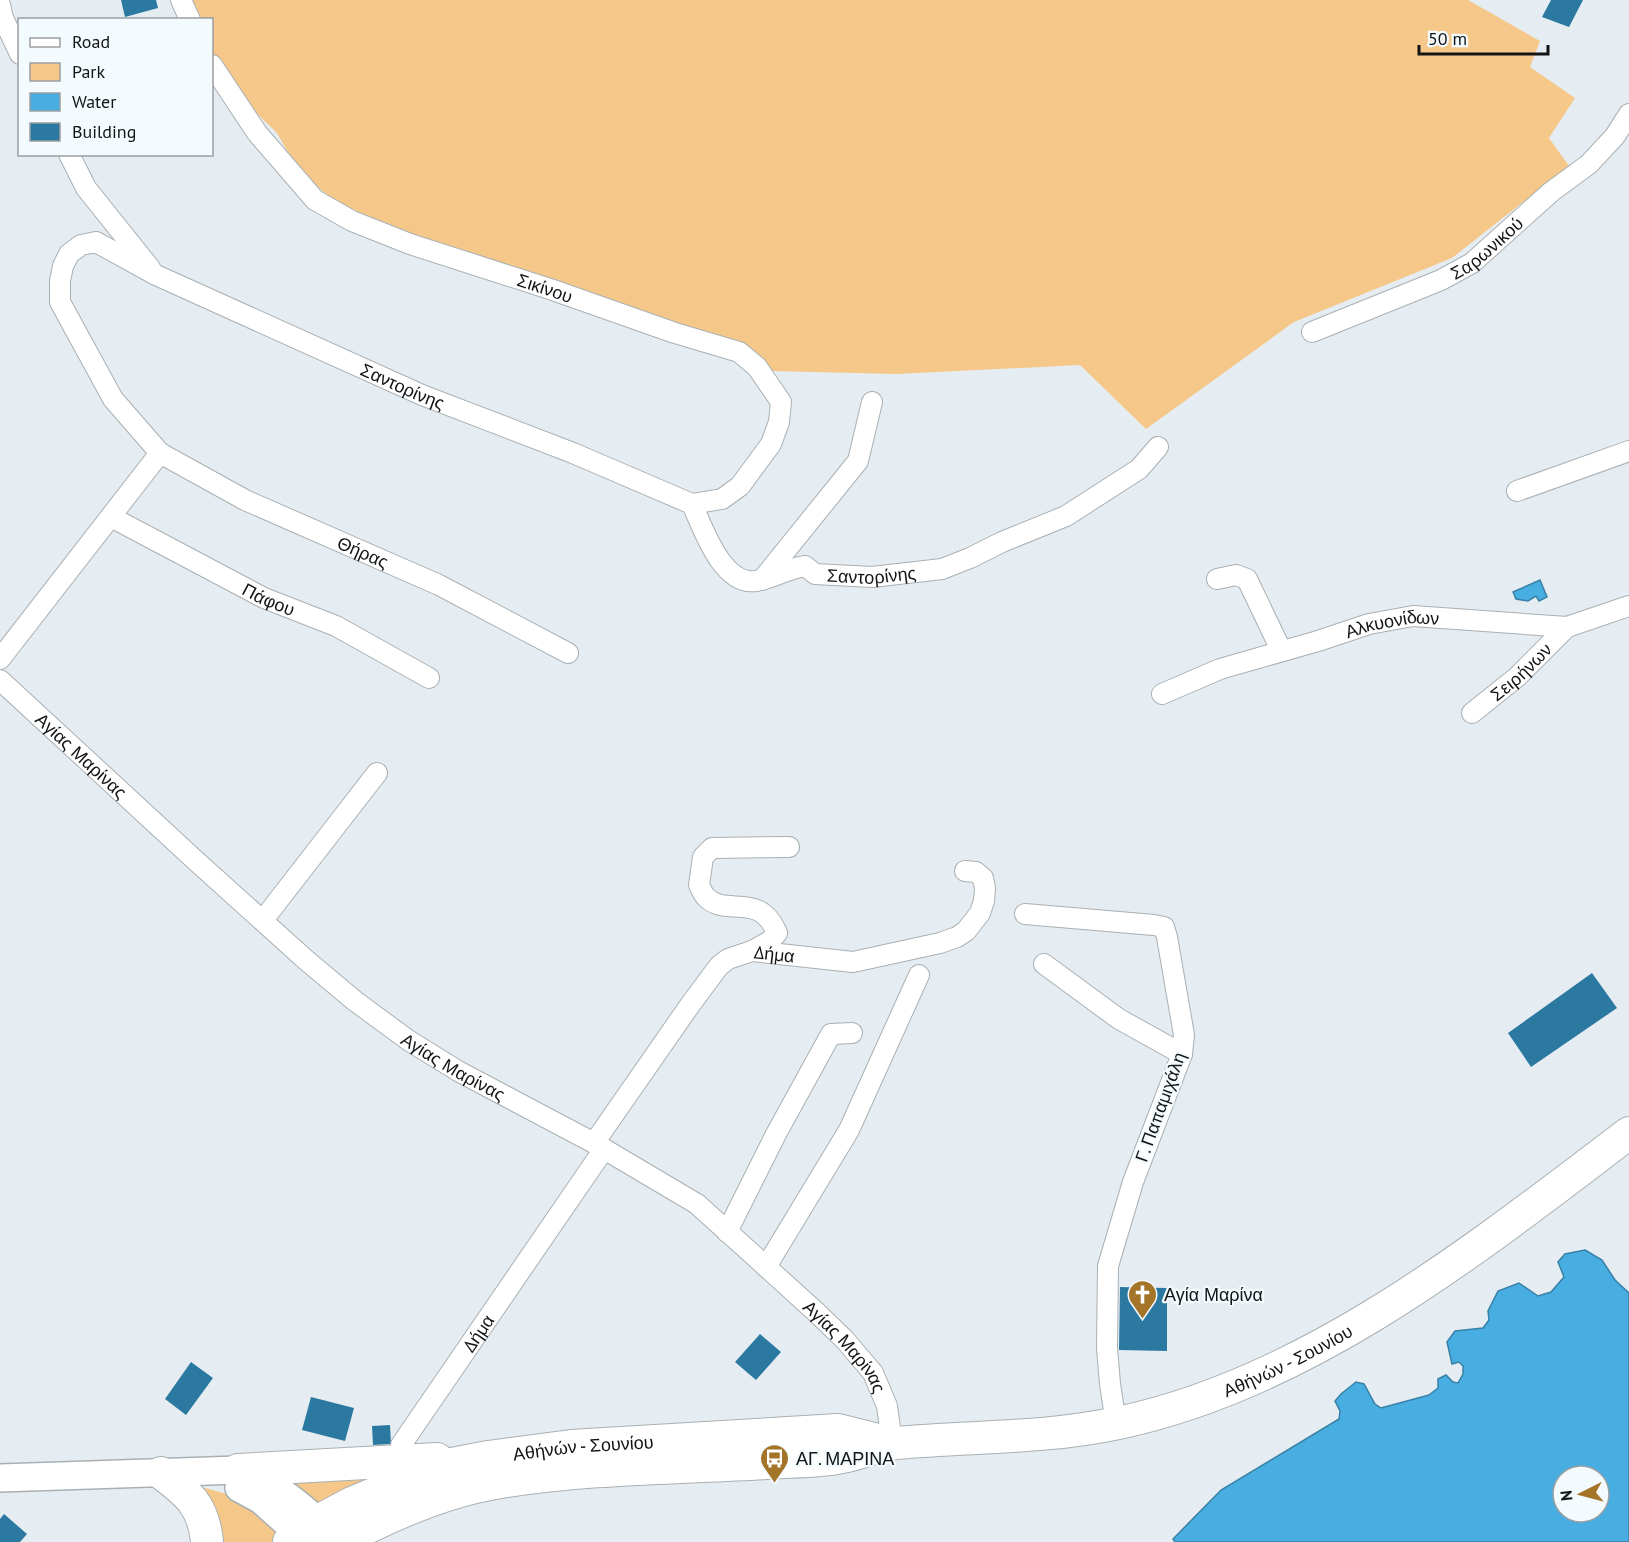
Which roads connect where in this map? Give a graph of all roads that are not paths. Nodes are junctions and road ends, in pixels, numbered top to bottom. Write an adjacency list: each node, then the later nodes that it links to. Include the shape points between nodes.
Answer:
1 (181, 0): 3 (street)
2 (0, 6): 4 (street)
3 (189, 18)
4 (18, 50)
5 (213, 66): 15 (street, Σικίνου, via 258,133 315,200 352,221 410,244 739,352 757,367 781,402 771,444 740,486 722,499)
6 (1629, 114): 9 (street, Σαρωνικού, via 1589,164 1551,192 1472,263 1441,280)
7 (70, 156): 8 (street, via 86,188)
8 (156, 275): 13 (street, Σαντορίνης, via 96,242 81,244 63,266 60,302 113,399); 15 (street, Σαντορίνης, via 422,395)
9 (1312, 332)
10 (872, 402): 18 (street, via 858,461)
11 (1158, 447): 18 (street, Σαντορίνης, via 1139,469 1066,516 942,569 873,578 815,574 805,566)
12 (1629, 451): 14 (street)
13 (160, 453): 16 (street); 22 (street, Θήρας, via 244,500 439,585)
14 (1517, 491)
15 (692, 504): 18 (street, via 715,555 741,579)
16 (111, 517): 23 (street); 24 (street, Πάφου, via 264,598 336,626)
17 (1216, 579): 21 (street, via 1236,575 1247,579)
18 (762, 580)
19 (1629, 606): 20 (street, Αλκυονίδων)
20 (1567, 627): 21 (street, Αλκυονίδων, via 1413,616 1369,624); 27 (street, Σειρήνων, via 1517,677)
21 (1281, 650): 26 (street, Αλκυονίδων, via 1220,669)
22 (568, 653)
23 (0, 659)
24 (429, 678)
25 (0, 680): 32 (street, Αγίας Μαρίνας)
26 (1161, 694)
27 (1472, 713)
28 (377, 772): 32 (street)
29 (789, 847): 33 (street, via 712,848 703,857 699,885 707,899 759,909 772,921 777,933)
30 (965, 871): 33 (street, Δήμα, via 976,872 983,878 980,913 966,931 940,944 853,962)
31 (1025, 914): 37 (street, Γ. Παπαμιχάλη, via 1164,927 1184,1035)
32 (263, 920): 39 (street, Αγίας Μαρίνας, via 355,1001 408,1040 495,1092)
33 (752, 951): 39 (street, Δήμα, via 737,954 719,966 647,1064)
34 (1044, 964): 37 (street, via 1119,1019)
35 (919, 975): 41 (street, via 849,1130)
36 (852, 1033): 40 (street, via 831,1034)
37 (1182, 1054): 42 (street, Γ. Παπαμιχάλη, via 1133,1182 1108,1266 1107,1348)
38 (1629, 1134): 42 (main road, Αθήνών - Σουνίου, via 1495,1234 1384,1310 1248,1381 1173,1409)
39 (599, 1146): 40 (street, Αγίας Μαρίνας, via 697,1204); 45 (street, Δήμα, via 401,1445)
40 (727, 1232): 41 (street, Αγίας Μαρίνας)
41 (766, 1267): 43 (street, Αγίας Μαρίνας, via 845,1340 873,1373 887,1406)
42 (1116, 1424): 43 (main road, Αθήνών - Σουνίου, via 1059,1433)
43 (892, 1443): 44 (main road, Αθήνών - Σουνίου, via 838,1430 571,1446); 50 (main road, Αθήνών - Σουνίου, via 840,1458 573,1474 494,1483 459,1492 363,1529)
44 (489, 1457): 45 (main road); 50 (main road, Αθήνών - Σουνίου, via 452,1464 352,1503)
45 (400, 1461): 46 (main road)
46 (238, 1470): 47 (main road); 50 (main road, via 268,1482)
47 (196, 1472): 48 (main road); 50 (main road, via 248,1492)
48 (161, 1473): 49 (main road); 51 (main road, via 186,1491 197,1506 206,1524)
49 (0, 1478)
50 (316, 1537)
51 (207, 1542)

